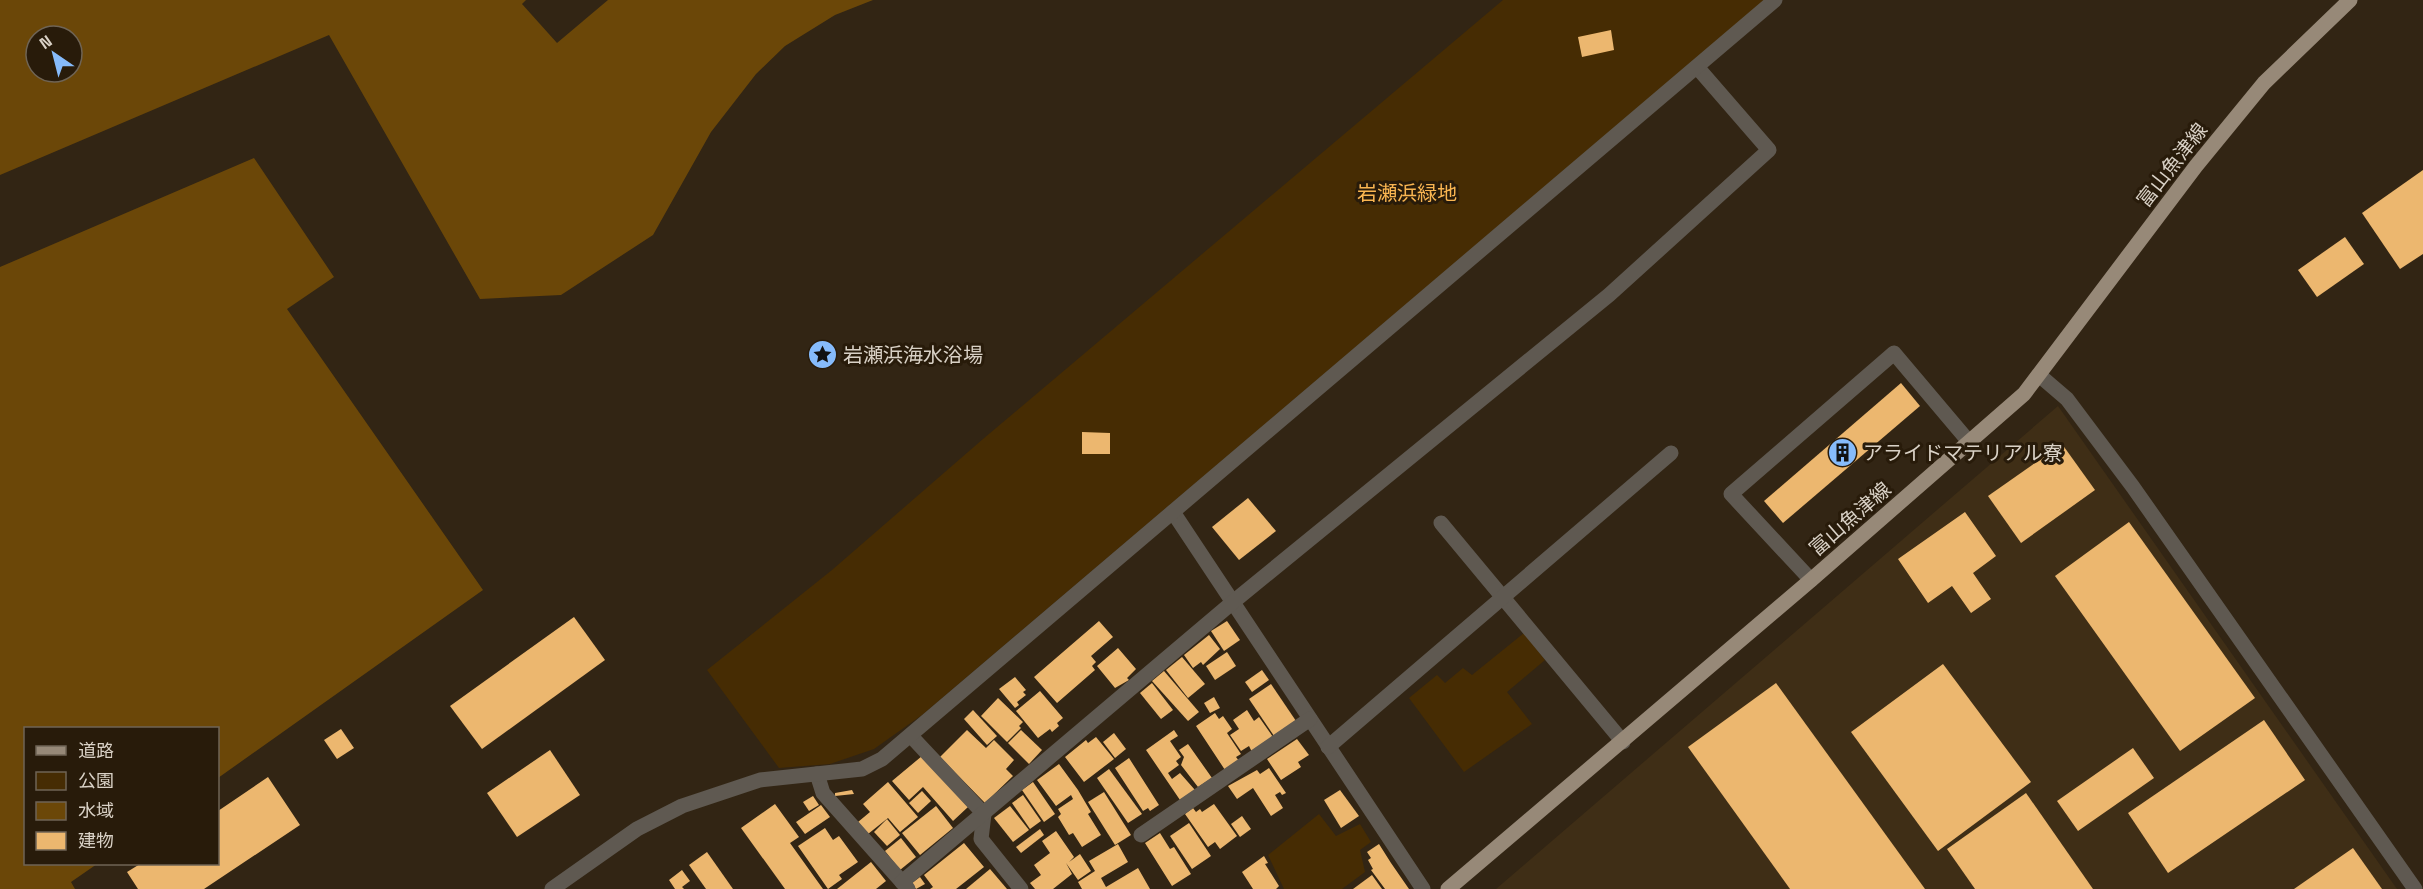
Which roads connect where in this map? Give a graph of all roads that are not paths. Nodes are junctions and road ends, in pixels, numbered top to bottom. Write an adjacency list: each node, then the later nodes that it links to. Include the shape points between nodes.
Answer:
1 (1775, 0): 3 (street)
2 (2349, 0): 4 (main road, 富山魚津線, via 2249,101)
3 (1696, 67): 7 (street); 11 (street, via 1768,150 1609,295)
4 (2039, 375): 5 (main road, 富山魚津線, via 2024,394); 24 (street, via 2067,399 2133,487)
5 (1970, 443): 9 (main road, 富山魚津線); 9 (street, via 1894,353 1731,494)
6 (1671, 453): 10 (street)
7 (1173, 512): 11 (street); 13 (street)
8 (1441, 524): 10 (street)
9 (1811, 580): 14 (main road, 富山魚津線)
10 (1502, 599): 14 (street); 15 (street)
11 (1233, 602): 12 (street); 17 (street)
12 (1310, 719): 15 (street); 18 (street)
13 (911, 736): 16 (street, via 862,769); 17 (street)
14 (1623, 742): 23 (main road, 富山魚津線)
15 (1328, 747): 22 (street)
16 (817, 774): 19 (street, via 823,793); 20 (street, via 760,780 681,806 637,829)
17 (984, 814): 19 (street); 21 (street, via 981,839)
18 (1141, 835)
19 (905, 885)
20 (562, 886)
21 (1021, 889)
22 (1423, 889)
23 (1448, 889)
24 (2415, 889)

